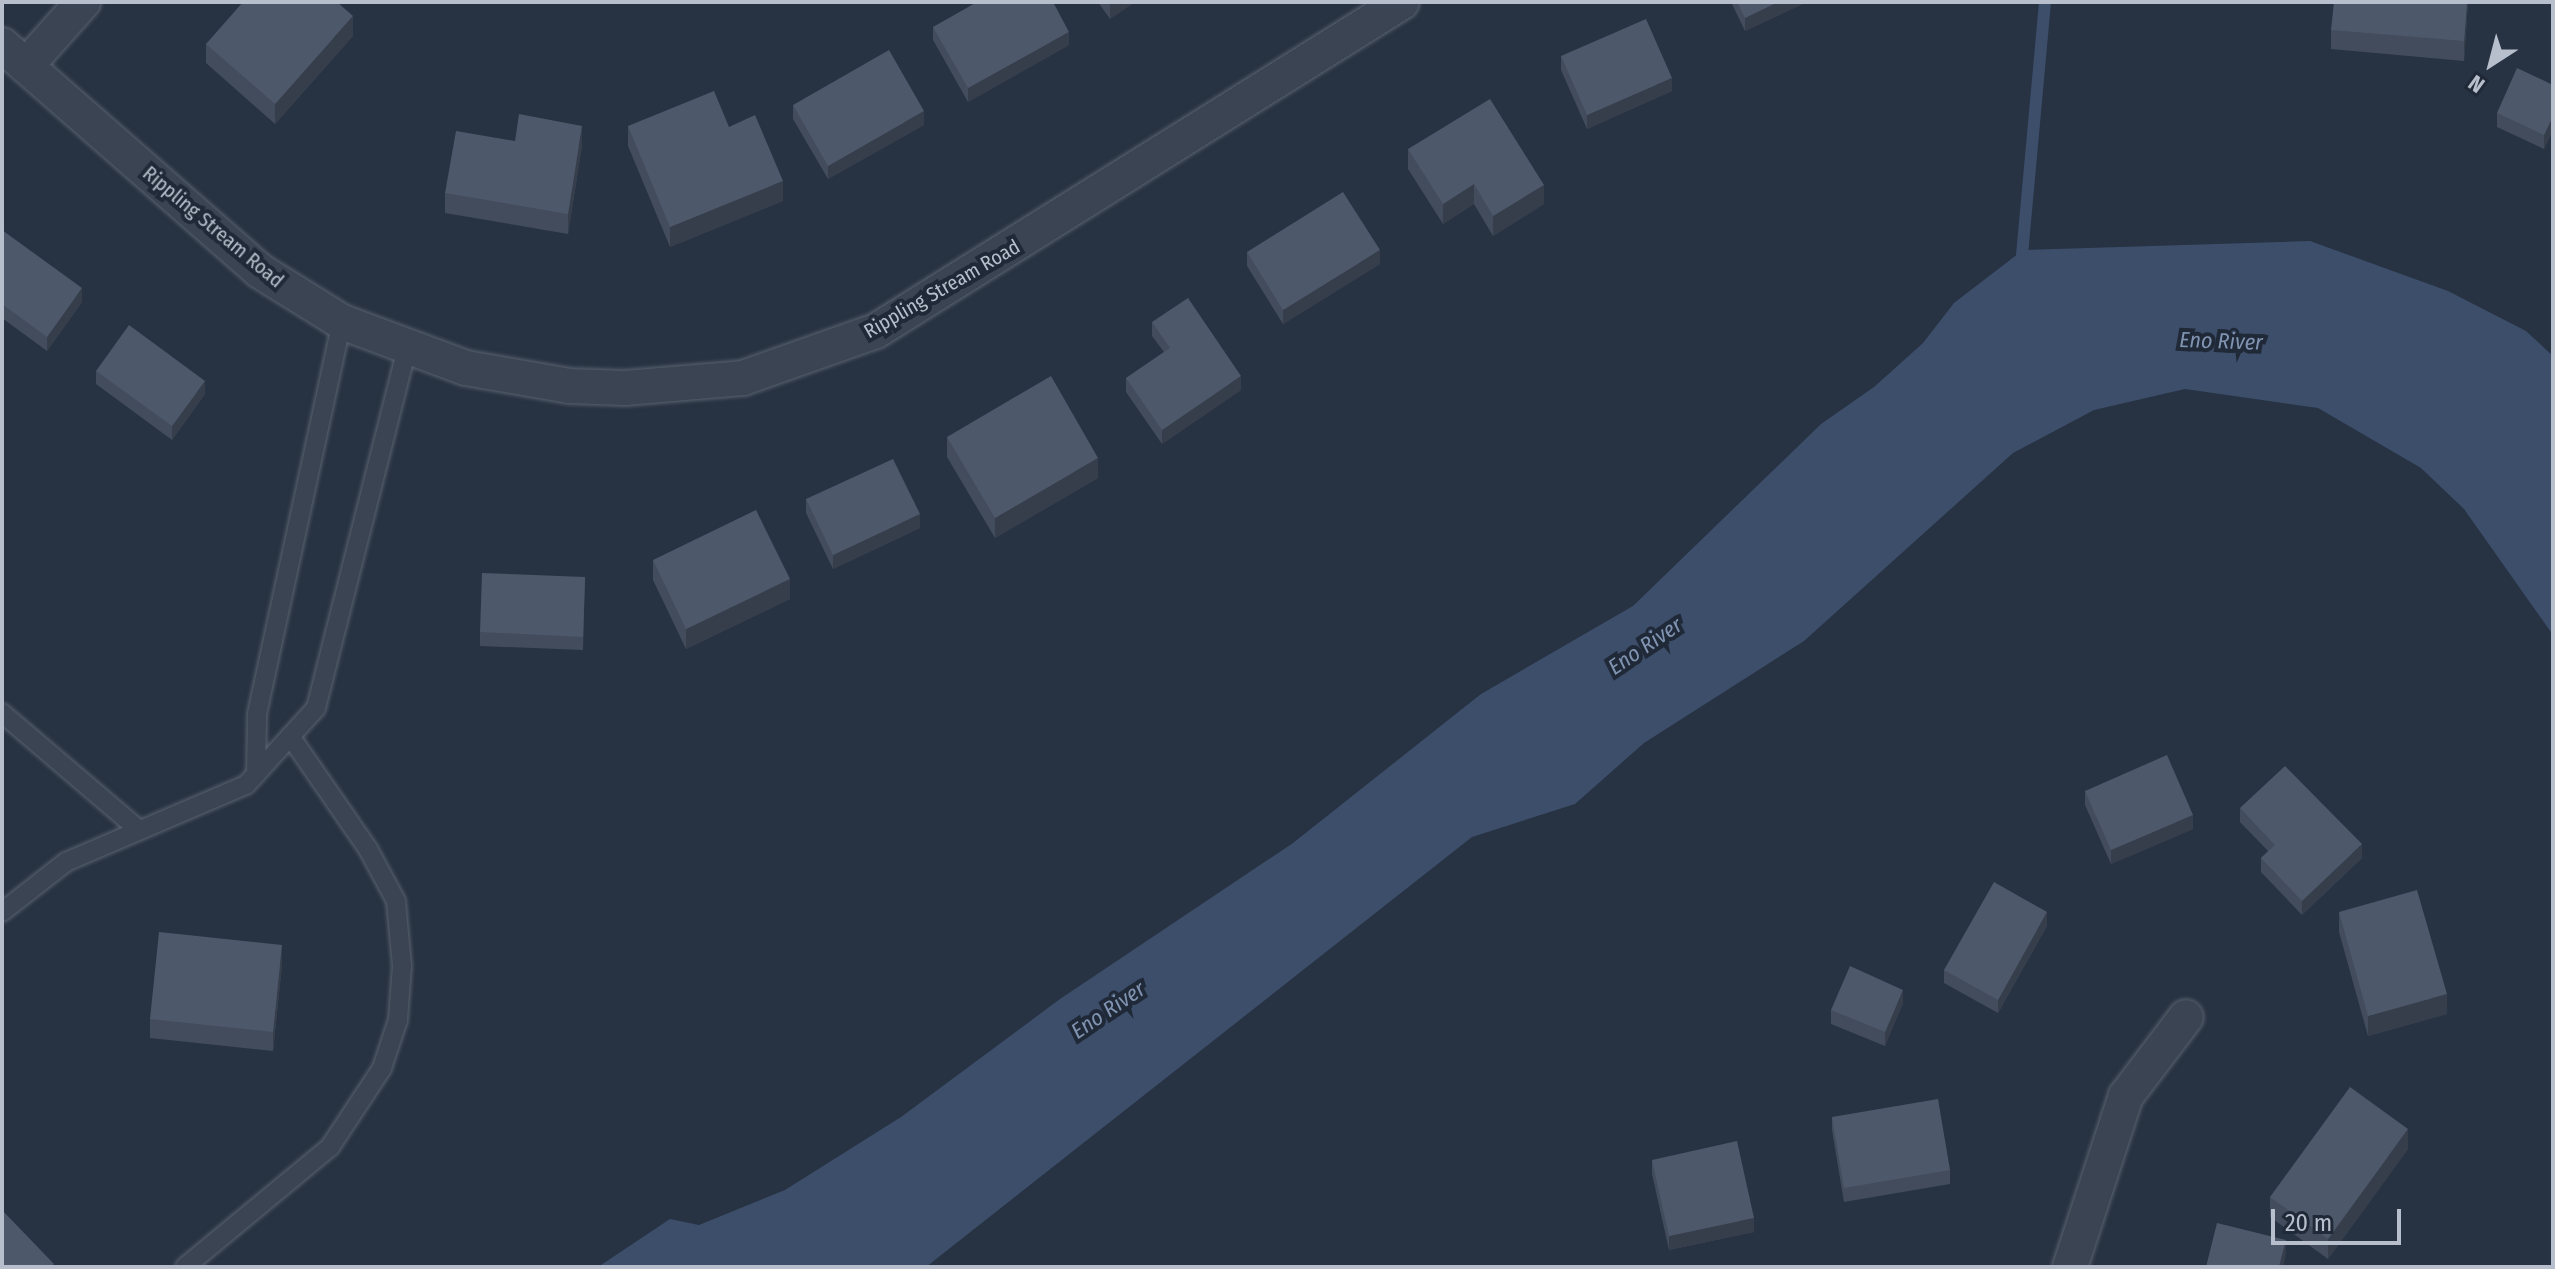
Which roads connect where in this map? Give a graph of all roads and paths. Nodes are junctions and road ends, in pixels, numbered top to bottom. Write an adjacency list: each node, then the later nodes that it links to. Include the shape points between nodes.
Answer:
1 (83, 2): 3 (street)
2 (1402, 2): 5 (street, Rippling Stream Road, via 948,289 876,331 809,359 743,378 625,388 509,378)
3 (14, 55): 4 (street, Rippling Stream Road, via 260,271)
4 (342, 322): 5 (street, Rippling Stream Road); 8 (lane, via 257,714)
5 (407, 349): 7 (lane, via 316,708)
6 (2, 713): 9 (lane)
7 (290, 736): 8 (lane); 12 (lane, via 368,849 396,901 402,966 398,1020 382,1068 330,1147)
8 (256, 774): 9 (lane, via 246,785)
9 (139, 830): 10 (lane, via 66,862)
10 (2, 912)
11 (2186, 1017): 13 (street, via 2126,1096)
12 (185, 1267)
13 (2070, 1267)

